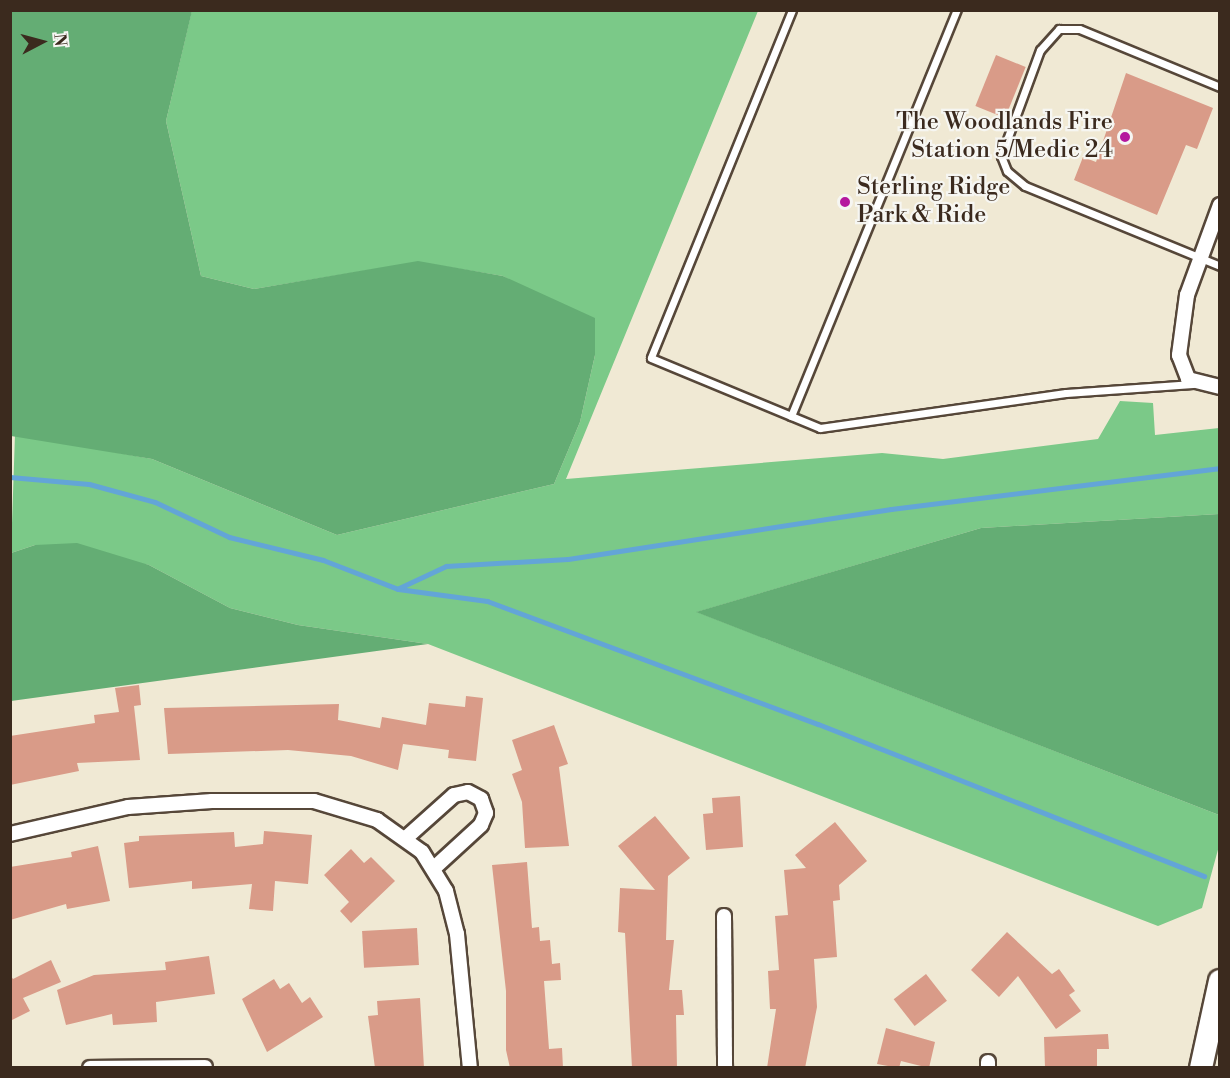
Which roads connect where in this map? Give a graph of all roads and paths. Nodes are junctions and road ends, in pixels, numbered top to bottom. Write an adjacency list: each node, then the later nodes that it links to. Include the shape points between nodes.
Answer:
1 (792, 10): 9 (lane, via 651,358)
2 (957, 10): 9 (lane)
3 (1220, 87): 5 (lane, via 1080,29 1059,29 1040,50 1002,148 1007,171 1025,186)
4 (1220, 205): 5 (street)
5 (1198, 257): 6 (lane); 7 (street, via 1183,312 1179,355 1184,372)
6 (1220, 266)
7 (1196, 384): 8 (street); 9 (lane, via 1066,393 820,428)
8 (1220, 387)
9 (791, 416)
10 (10, 834): 11 (street, via 128,807 291,799 357,811)
11 (406, 837): 12 (street); 12 (street, via 454,795 468,792 481,799 486,813 481,825)
12 (434, 868): 17 (street, via 455,923)
13 (724, 916): 18 (street)
14 (1220, 981): 19 (main road)
15 (205, 1067): 16 (street)
16 (90, 1068)
17 (470, 1068)
18 (725, 1068)
19 (1201, 1068)

